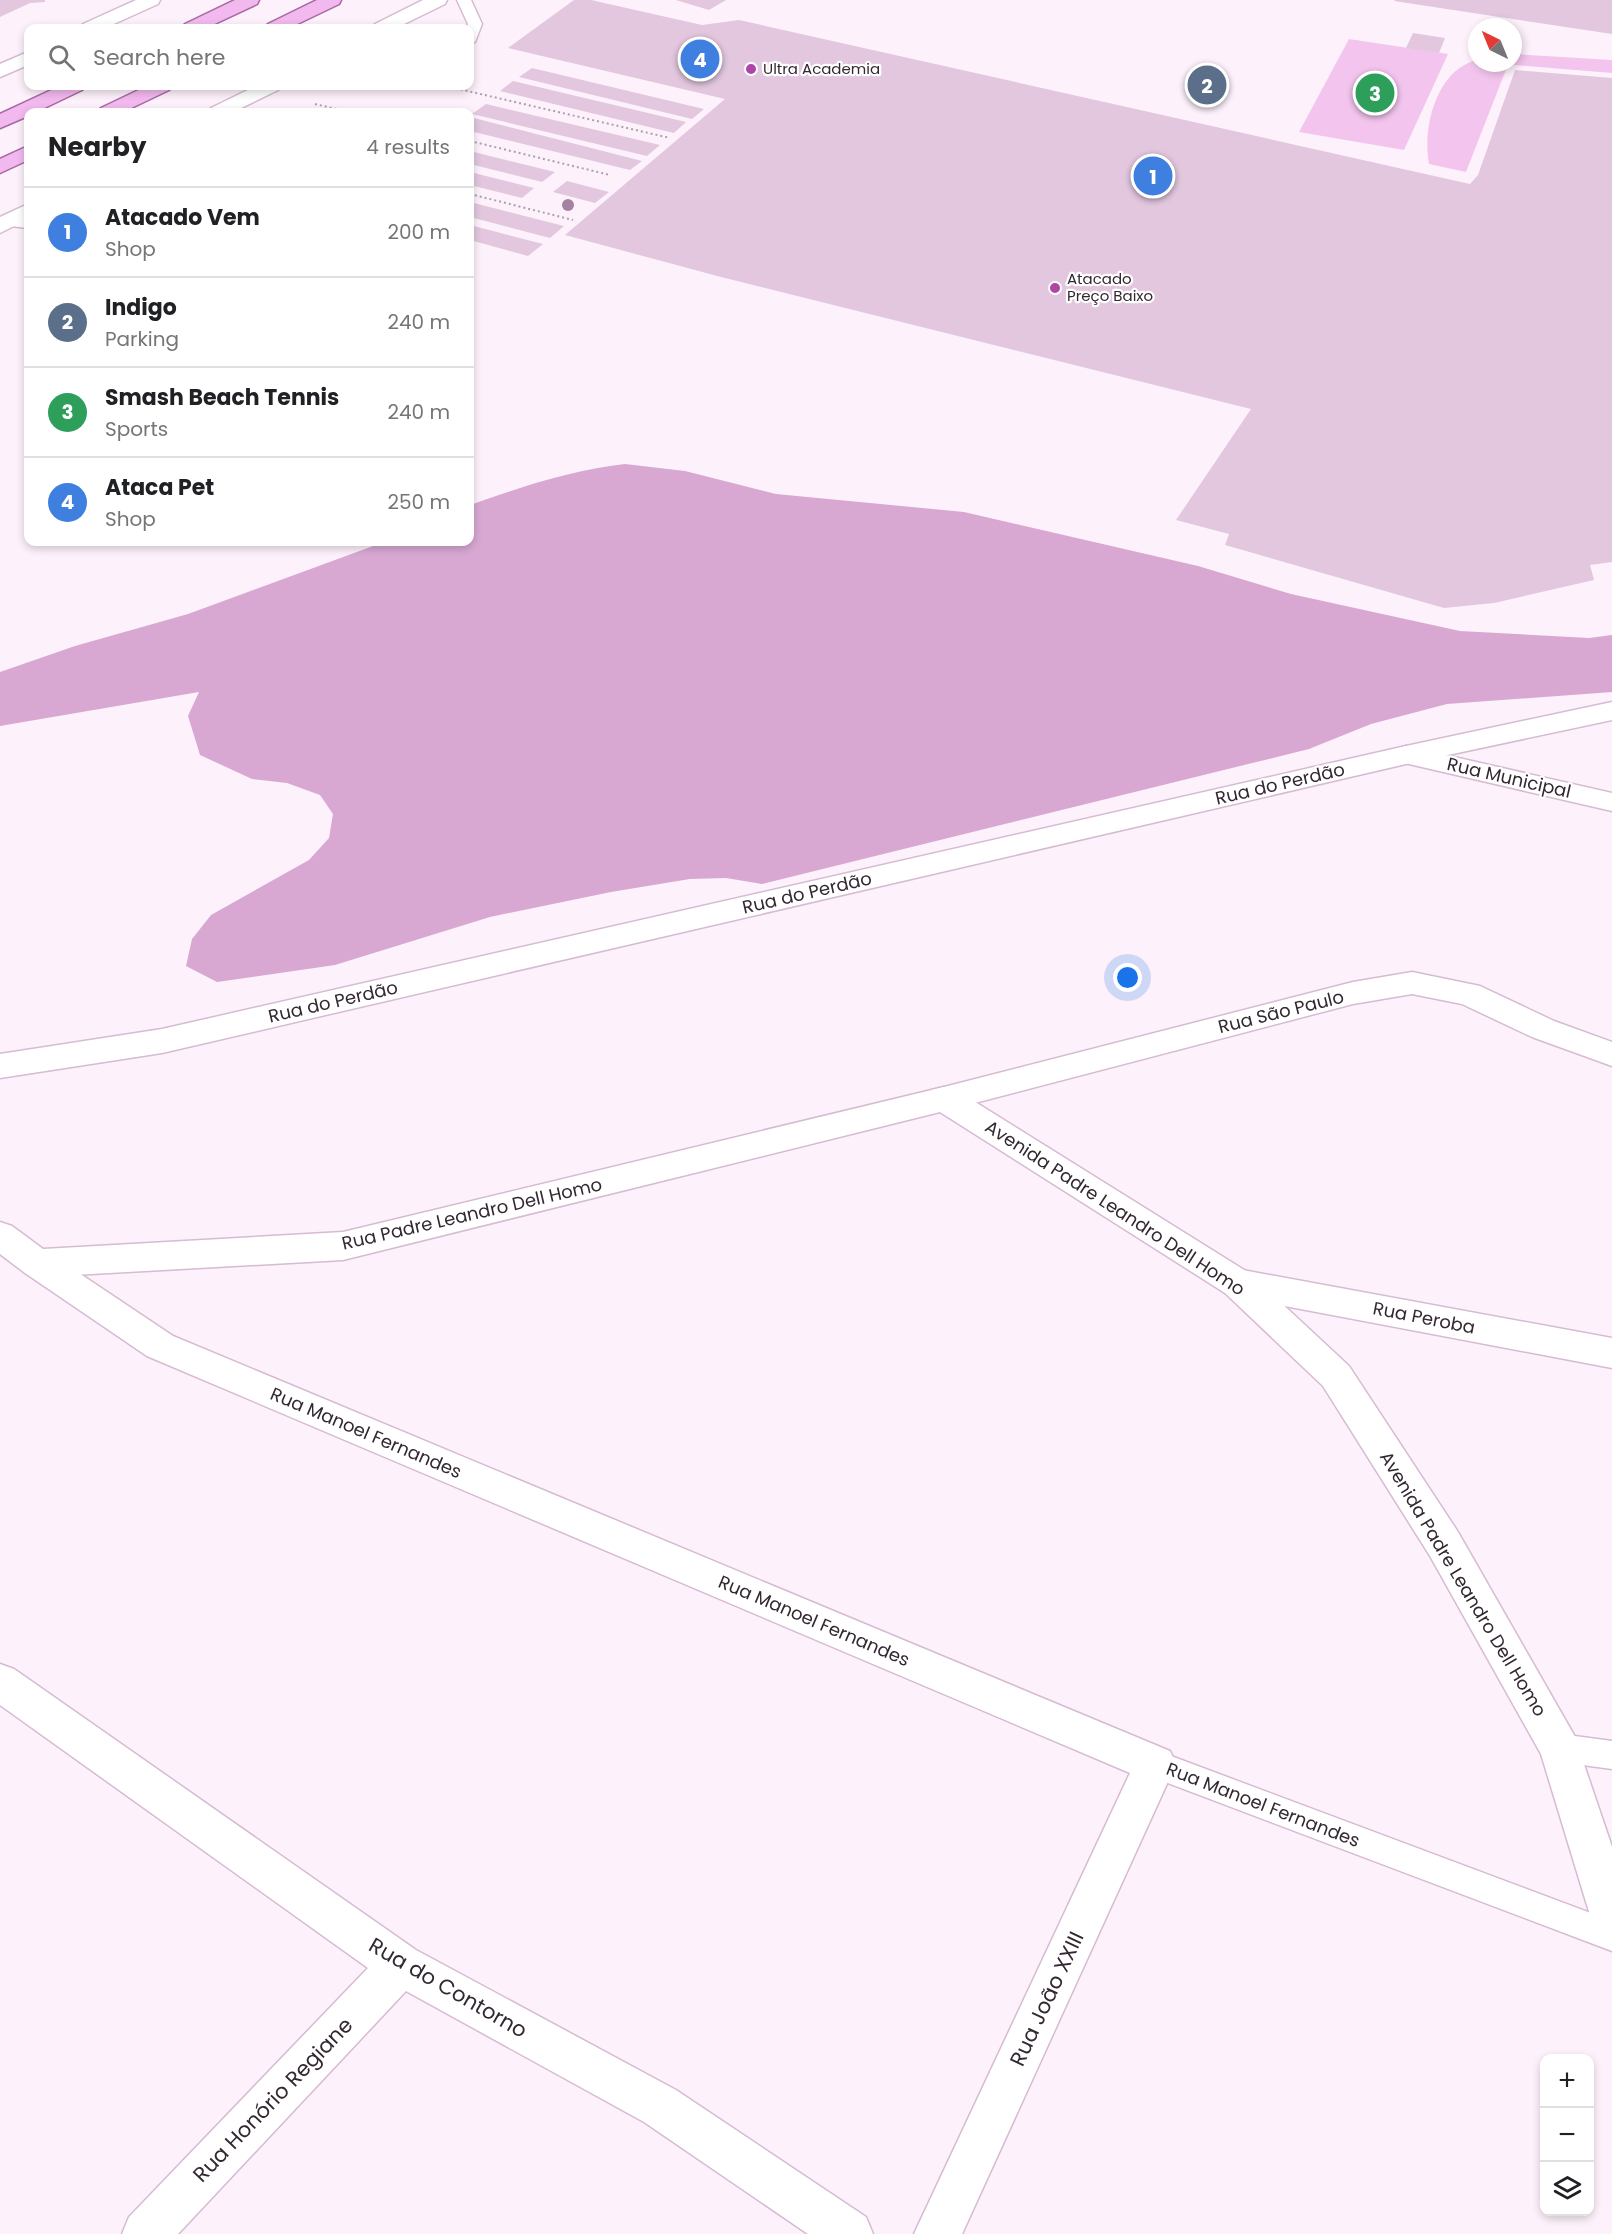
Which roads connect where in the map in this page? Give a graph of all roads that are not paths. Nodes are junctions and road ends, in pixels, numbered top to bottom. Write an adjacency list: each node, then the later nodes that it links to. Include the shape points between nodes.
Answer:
1 (151, 0): 6 (street)
2 (250, 0): 7 (main road)
3 (332, 0): 8 (main road)
4 (438, 0): 9 (street)
5 (464, 0): 10 (lane)
6 (99, 24)
7 (200, 24)
8 (283, 24)
9 (390, 24)
10 (474, 27)
11 (24, 60): 12 (street)
12 (0, 71)
13 (67, 90): 16 (main road)
14 (154, 90): 17 (main road)
15 (263, 90): 18 (street)
16 (29, 108)
17 (116, 108)
18 (226, 108)
19 (24, 110): 20 (main road)
20 (0, 122)
21 (24, 210): 22 (street)
22 (13, 220)
23 (1612, 711): 24 (street, Rua do Perdão)
24 (1406, 755): 25 (street, Rua Municipal); 27 (street, Rua do Perdão, via 162,1041)
25 (1612, 802)
26 (1612, 1054): 28 (street, Rua São Paulo, via 1543,1029 1469,994 1412,983 1353,993)
27 (0, 1066)
28 (944, 1098): 30 (street, Rua Padre Leandro Dell Homo, via 343,1246); 31 (street, Avenida Padre Leandro Dell Homo)
29 (0, 1236): 30 (street)
30 (37, 1263): 36 (street, Rua Manoel Fernandes, via 160,1346)
31 (1237, 1283): 32 (street, Rua Peroba); 34 (street, Avenida Padre Leandro Dell Homo, via 1336,1376 1444,1544)
32 (1612, 1353)
33 (4, 1690): 39 (street, Rua do Contorno)
34 (1560, 1748): 35 (lane); 37 (street, Avenida Padre Leandro Dell Homo)
35 (1612, 1755)
36 (1155, 1764): 38 (lane, Rua Manoel Fernandes); 42 (street, Rua João XXIII)
37 (1612, 1915)
38 (1612, 1935)
39 (401, 1965): 40 (street, Rua Honório Regiane); 41 (street, Rua do Contorno, via 660,2106)
40 (146, 2234)
41 (849, 2234)
42 (938, 2234)

